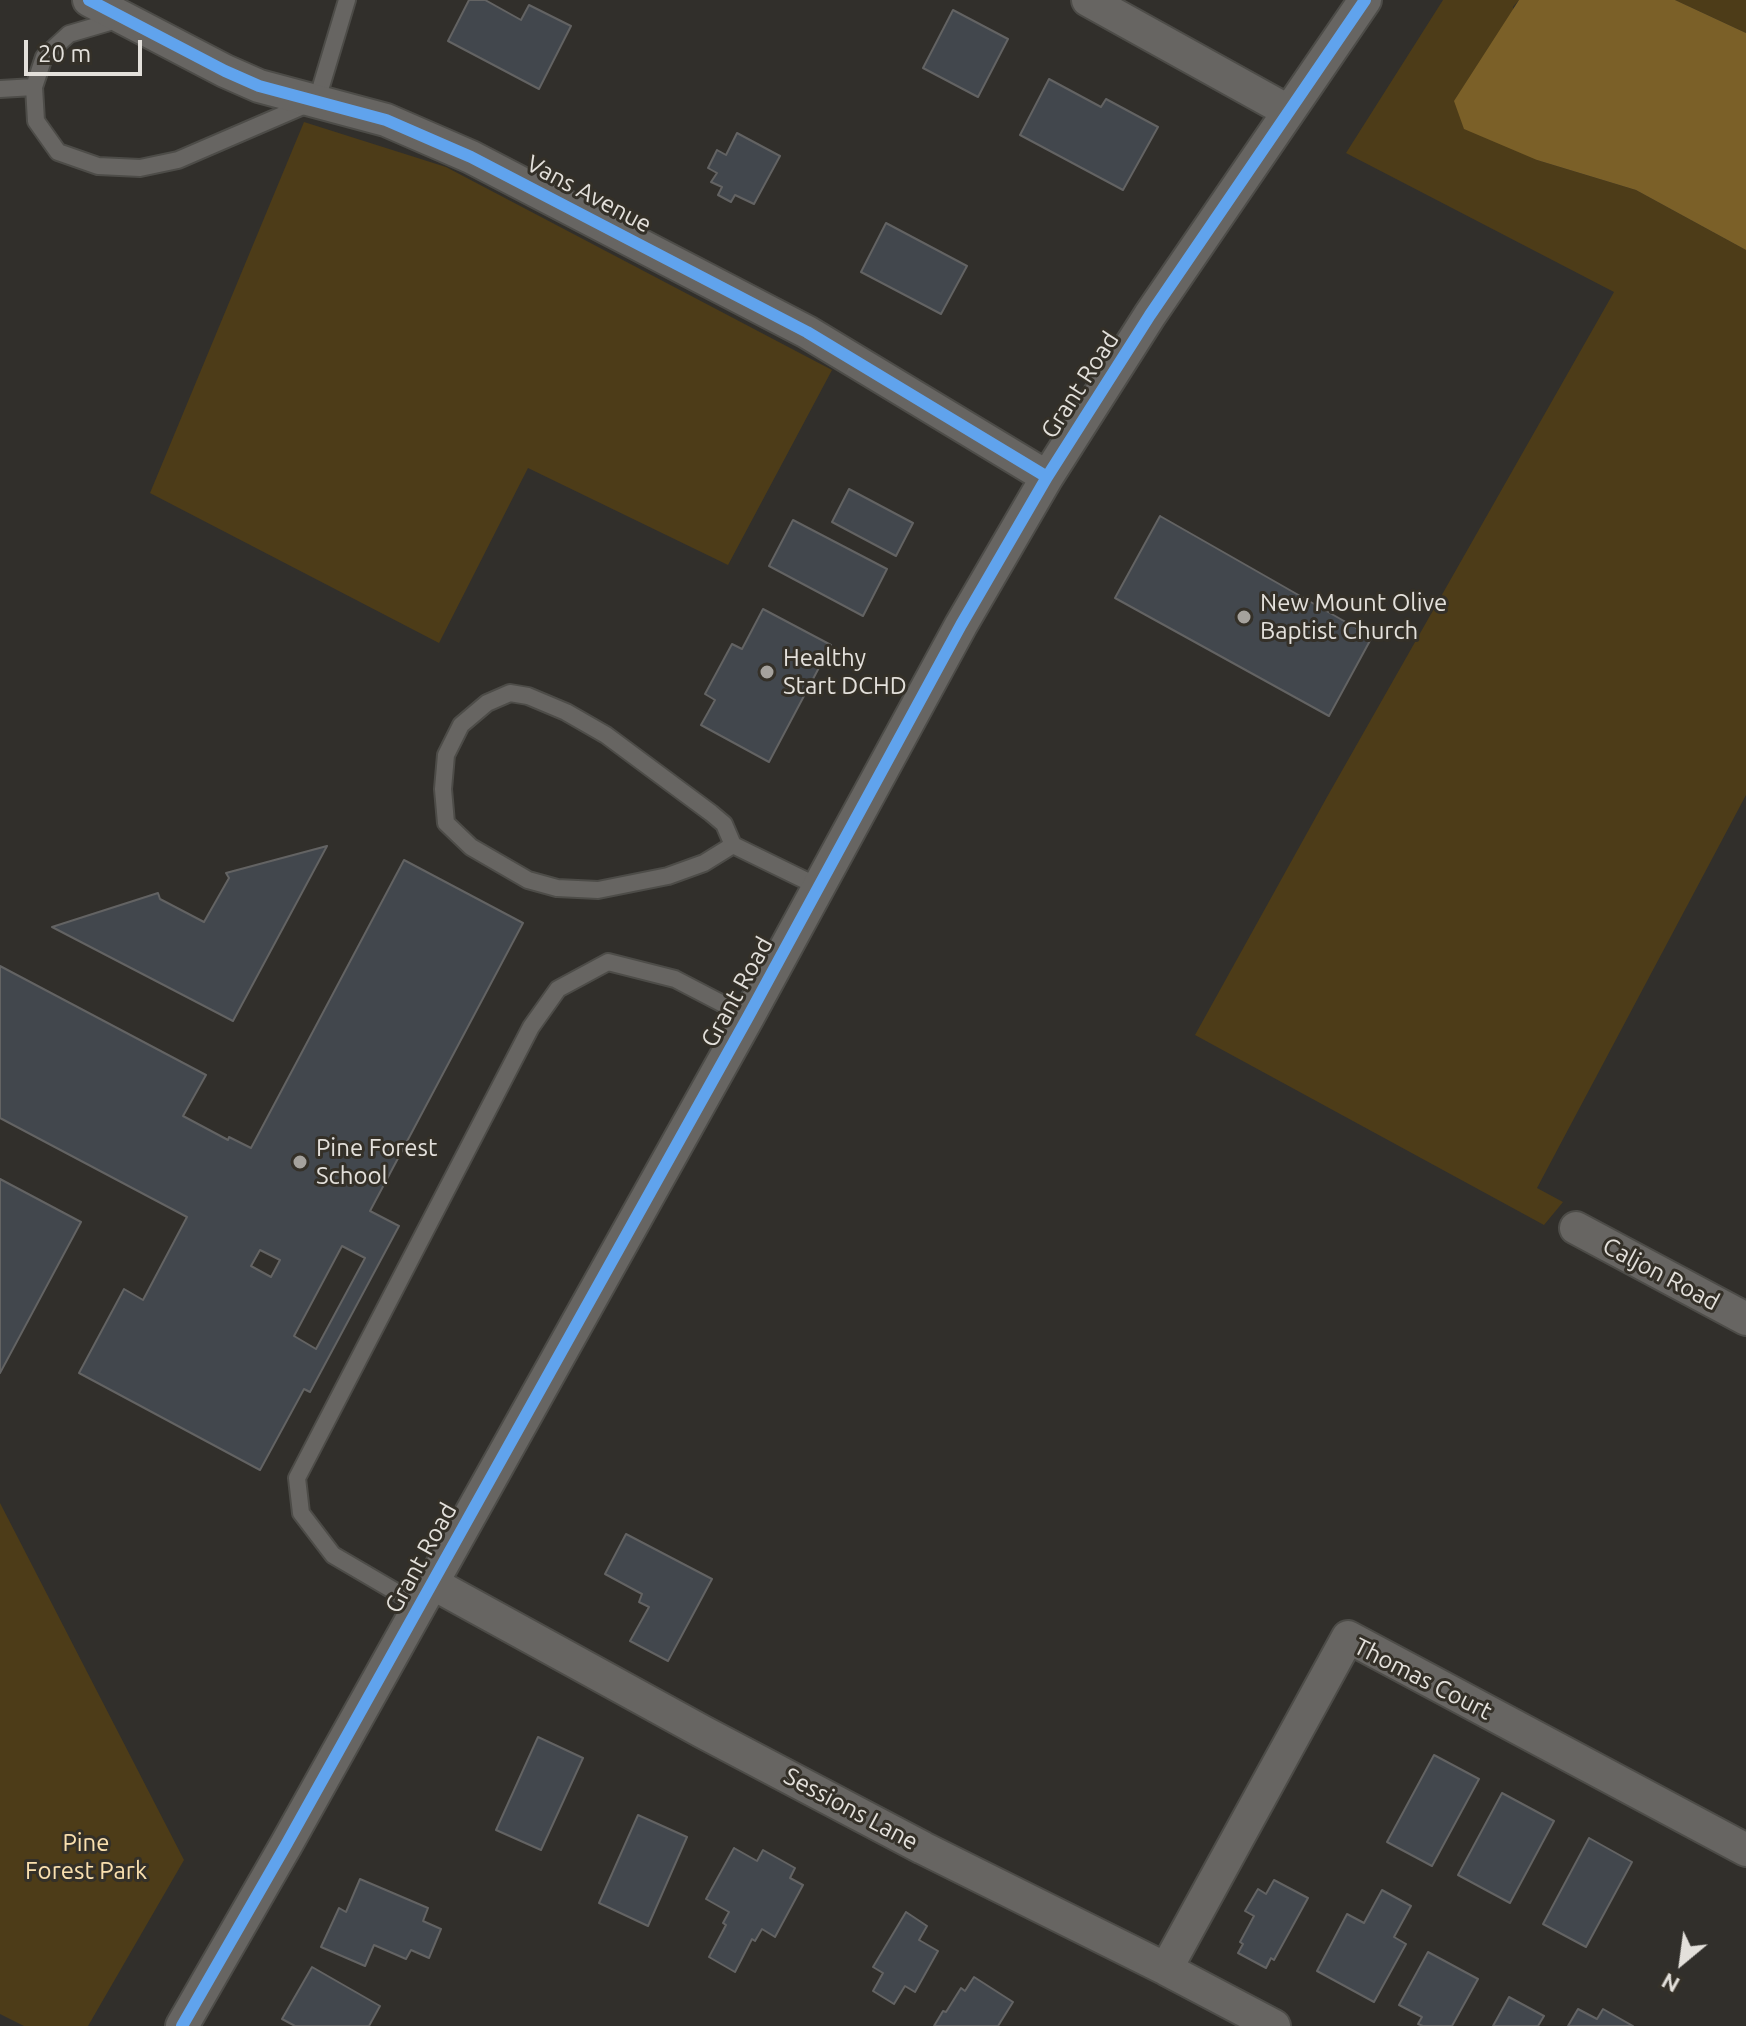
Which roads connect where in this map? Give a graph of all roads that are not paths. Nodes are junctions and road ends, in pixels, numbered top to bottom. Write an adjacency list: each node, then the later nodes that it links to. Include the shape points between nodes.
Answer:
1 (89, 0): 5 (street, Vans Avenue)
2 (347, 0): 8 (lane)
3 (1088, 0): 9 (street)
4 (1365, 0): 9 (street, Grant Road)
5 (124, 18): 6 (lane, via 69,34 44,57); 8 (street, Vans Avenue, via 259,86)
6 (34, 87): 7 (lane); 8 (lane, via 36,121 58,152 98,166 140,168 178,160)
7 (0, 89)
8 (317, 100): 10 (street, Vans Avenue, via 386,120 471,157 807,332)
9 (1288, 111): 10 (street, Grant Road)
10 (1047, 477): 12 (street, Grant Road)
11 (733, 845): 11 (lane, via 668,876 598,890 528,880 471,847 446,823 446,755 461,725 487,703 510,693 528,696 606,735 724,824); 12 (lane)
12 (819, 887): 13 (street, Grant Road)
13 (748, 1017): 16 (street, Grant Road); 16 (lane, via 675,979 608,962 558,989 531,1027 297,1478 301,1513 333,1555)
14 (1576, 1228): 15 (street, Caljon Road)
15 (1746, 1319)
16 (426, 1594): 18 (street, Sessions Lane); 19 (street, Grant Road)
17 (1746, 1850): 18 (street, Thomas Court, via 1348,1637)
18 (1166, 1969): 20 (street, Sessions Lane)
19 (182, 2026)
20 (1274, 2026)

